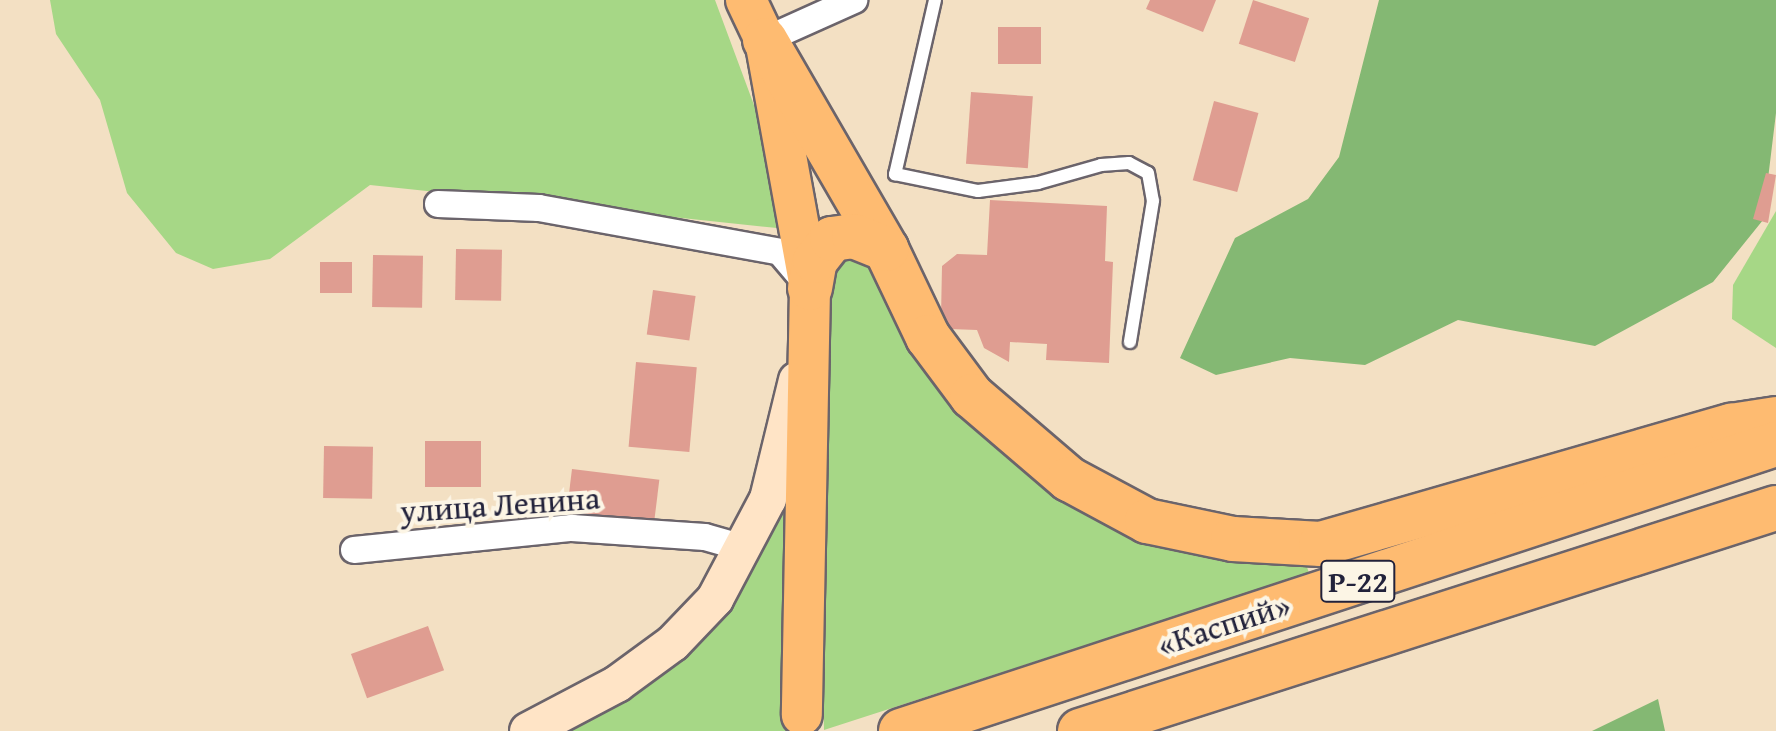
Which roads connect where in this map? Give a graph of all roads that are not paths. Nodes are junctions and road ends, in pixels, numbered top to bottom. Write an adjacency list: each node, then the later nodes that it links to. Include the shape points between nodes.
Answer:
1 (746, 0): 4 (main road)
2 (854, 0): 4 (street)
3 (935, 0): 8 (lane, via 895,174 978,191 1038,183 1101,165 1129,163 1148,173 1153,201)
4 (765, 40): 6 (highway); 7 (main road)
5 (438, 204): 7 (street, via 539,208 780,252)
6 (886, 249): 7 (highway, via 854,236 832,239 815,261); 9 (highway, via 928,337 998,423 1107,502 1190,532 1321,544 1731,426)
7 (810, 288): 12 (main road, via 784,445 768,499); 14 (main road)
8 (1130, 342)
9 (1776, 419)
10 (1776, 444): 15 (highway, «Каспий» / Р-22)
11 (1776, 508): 17 (highway, «Каспий» / Р-22)
12 (744, 548): 13 (street, улица Ленина, via 705,537 572,528); 16 (main road, via 715,599 673,643 617,684)
13 (354, 550)
14 (802, 715)
15 (920, 724)
16 (528, 731)
17 (1080, 731)

